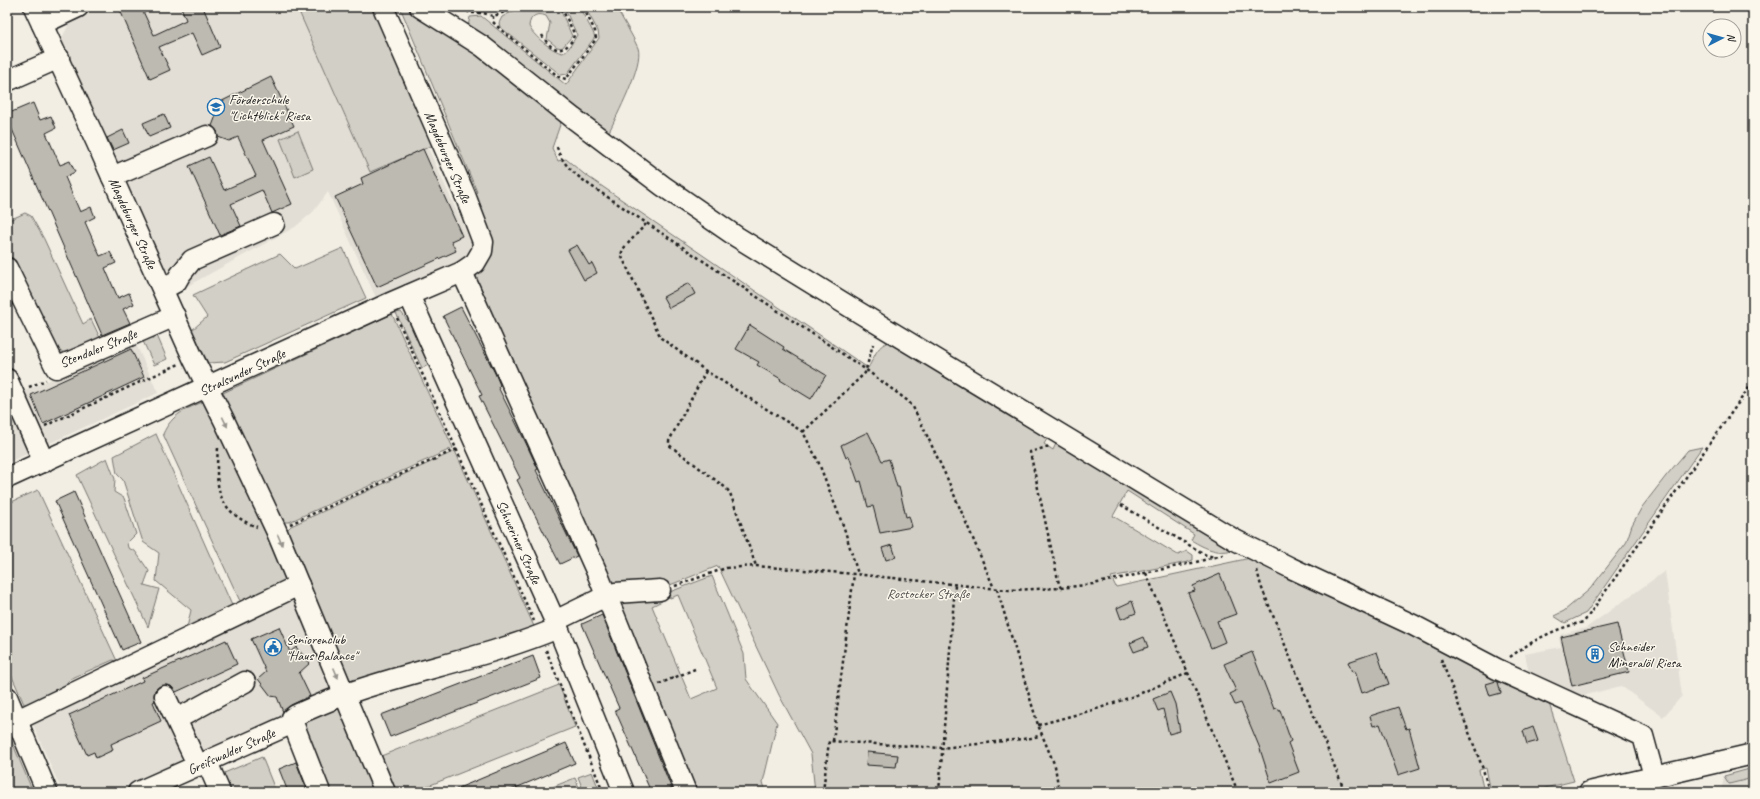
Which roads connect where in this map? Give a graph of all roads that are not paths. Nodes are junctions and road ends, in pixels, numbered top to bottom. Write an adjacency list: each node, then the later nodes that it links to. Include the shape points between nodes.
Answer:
1 (78, 7): 4 (street, Magdeburger Straße)
2 (383, 7): 10 (street, Magdeburger Straße, via 483,242 482,251)
3 (420, 7): 32 (street, via 482,46 663,186 737,237 1245,545 1497,668 1644,736)
4 (38, 15): 5 (street, Magdeburger Straße)
5 (58, 58): 6 (street); 8 (street, Magdeburger Straße)
6 (7, 81)
7 (207, 136): 8 (street)
8 (112, 177): 12 (street, Magdeburger Straße)
9 (274, 224): 12 (street, via 192,260 176,282)
10 (469, 267): 13 (street, Stralsunder Straße); 21 (street)
11 (7, 268): 14 (street, Stendaler Straße, via 56,368)
12 (163, 289): 14 (street, Magdeburger Straße)
13 (409, 295): 16 (street, Stralsunder Straße); 22 (street, Schweriner Straße, via 465,445)
14 (175, 316): 16 (street, Magdeburger Straße)
15 (14, 384): 17 (street)
16 (208, 387): 17 (street, Stralsunder Straße); 19 (street, Magdeburger Straße, one-way to 19)
17 (44, 462): 18 (street, Stralsunder Straße)
18 (7, 478)
19 (300, 585): 24 (street, Magdeburger Straße, one-way to 24); 29 (street)
20 (660, 590): 21 (street, Greifswalder Straße)
21 (606, 596): 22 (street, Greifswalder Straße); 39 (street)
22 (551, 628): 24 (street, Greifswalder Straße, via 435,669); 38 (street, Schweriner Straße)
23 (244, 682): 27 (street)
24 (345, 695): 28 (street, Greifswalder Straße); 37 (street, Magdeburger Straße)
25 (165, 696): 27 (street)
26 (7, 697): 29 (street)
27 (177, 719): 31 (street)
28 (294, 719): 31 (street, Greifswalder Straße); 36 (street)
29 (17, 720): 33 (street)
30 (1753, 754): 32 (street)
31 (203, 764): 34 (street, Greifswalder Straße); 35 (street)
32 (1654, 776): 40 (street)
33 (47, 792)
34 (138, 792)
35 (220, 792)
36 (320, 792)
37 (385, 792)
38 (624, 792)
39 (686, 792)
40 (1589, 792)

